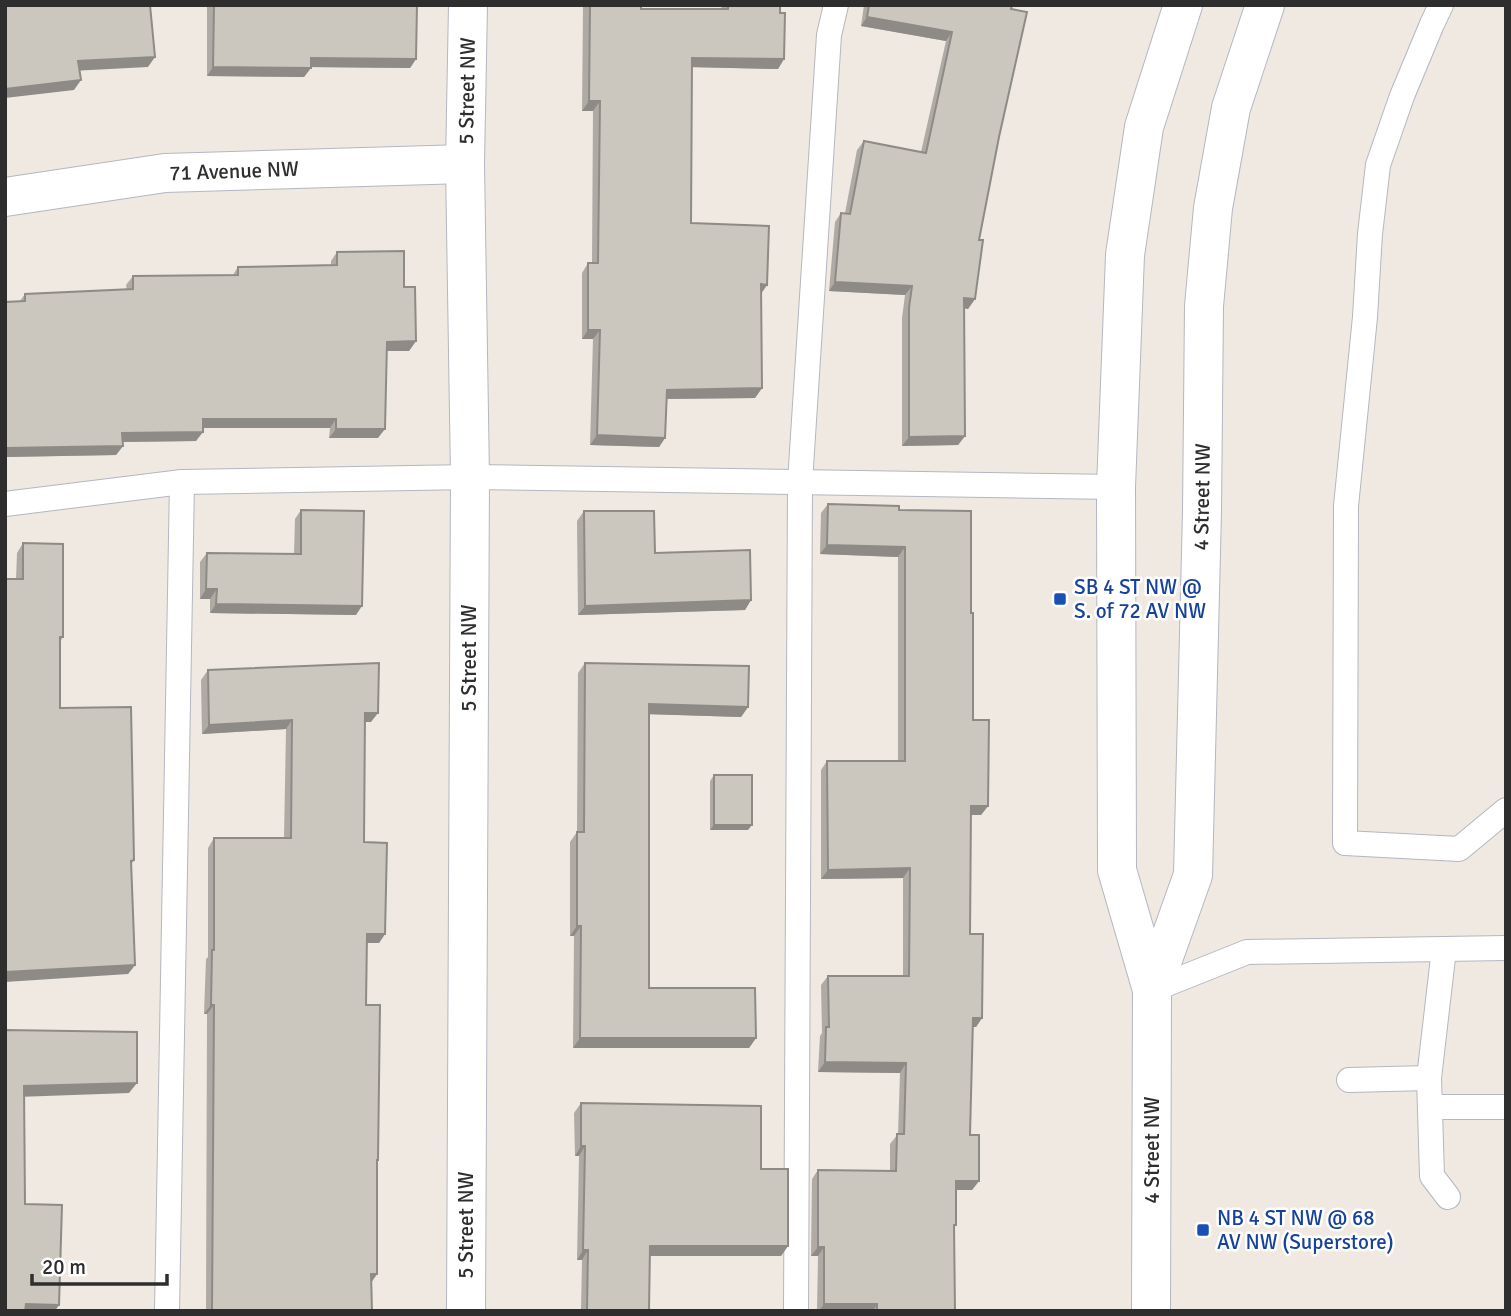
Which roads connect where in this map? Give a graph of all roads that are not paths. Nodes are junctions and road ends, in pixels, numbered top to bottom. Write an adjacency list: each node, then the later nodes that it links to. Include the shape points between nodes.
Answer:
1 (468, 5): 6 (main road, 5 Street NW)
2 (836, 5): 10 (lane, via 830,35)
3 (1183, 5): 11 (main road, 4 Street NW, via 1144,127 1125,255)
4 (1265, 5): 16 (main road, 4 Street NW, via 1231,108 1213,208 1204,306 1193,874)
5 (1441, 5): 13 (lane, via 1378,165 1370,234 1346,506 1345,843 1459,849)
6 (465, 164): 7 (main road, 71 Avenue NW, via 165,173); 8 (main road, 5 Street NW)
7 (5, 197)
8 (470, 477): 9 (lane); 10 (lane); 23 (main road, 5 Street NW)
9 (182, 482): 12 (lane); 22 (lane)
10 (800, 482): 11 (lane); 24 (lane)
11 (1116, 487): 16 (main road, 4 Street NW, via 1117,870)
12 (5, 504)
13 (1506, 810)
14 (1506, 948): 15 (lane)
15 (1444, 949): 16 (lane, via 1247,953); 17 (lane)
16 (1152, 990): 25 (main road, 4 Street NW)
17 (1429, 1078): 18 (lane); 19 (lane)
18 (1349, 1080)
19 (1430, 1107): 20 (lane); 21 (lane, via 1432,1176)
20 (1506, 1107)
21 (1448, 1197)
22 (167, 1311)
23 (466, 1311)
24 (796, 1311)
25 (1152, 1311)

